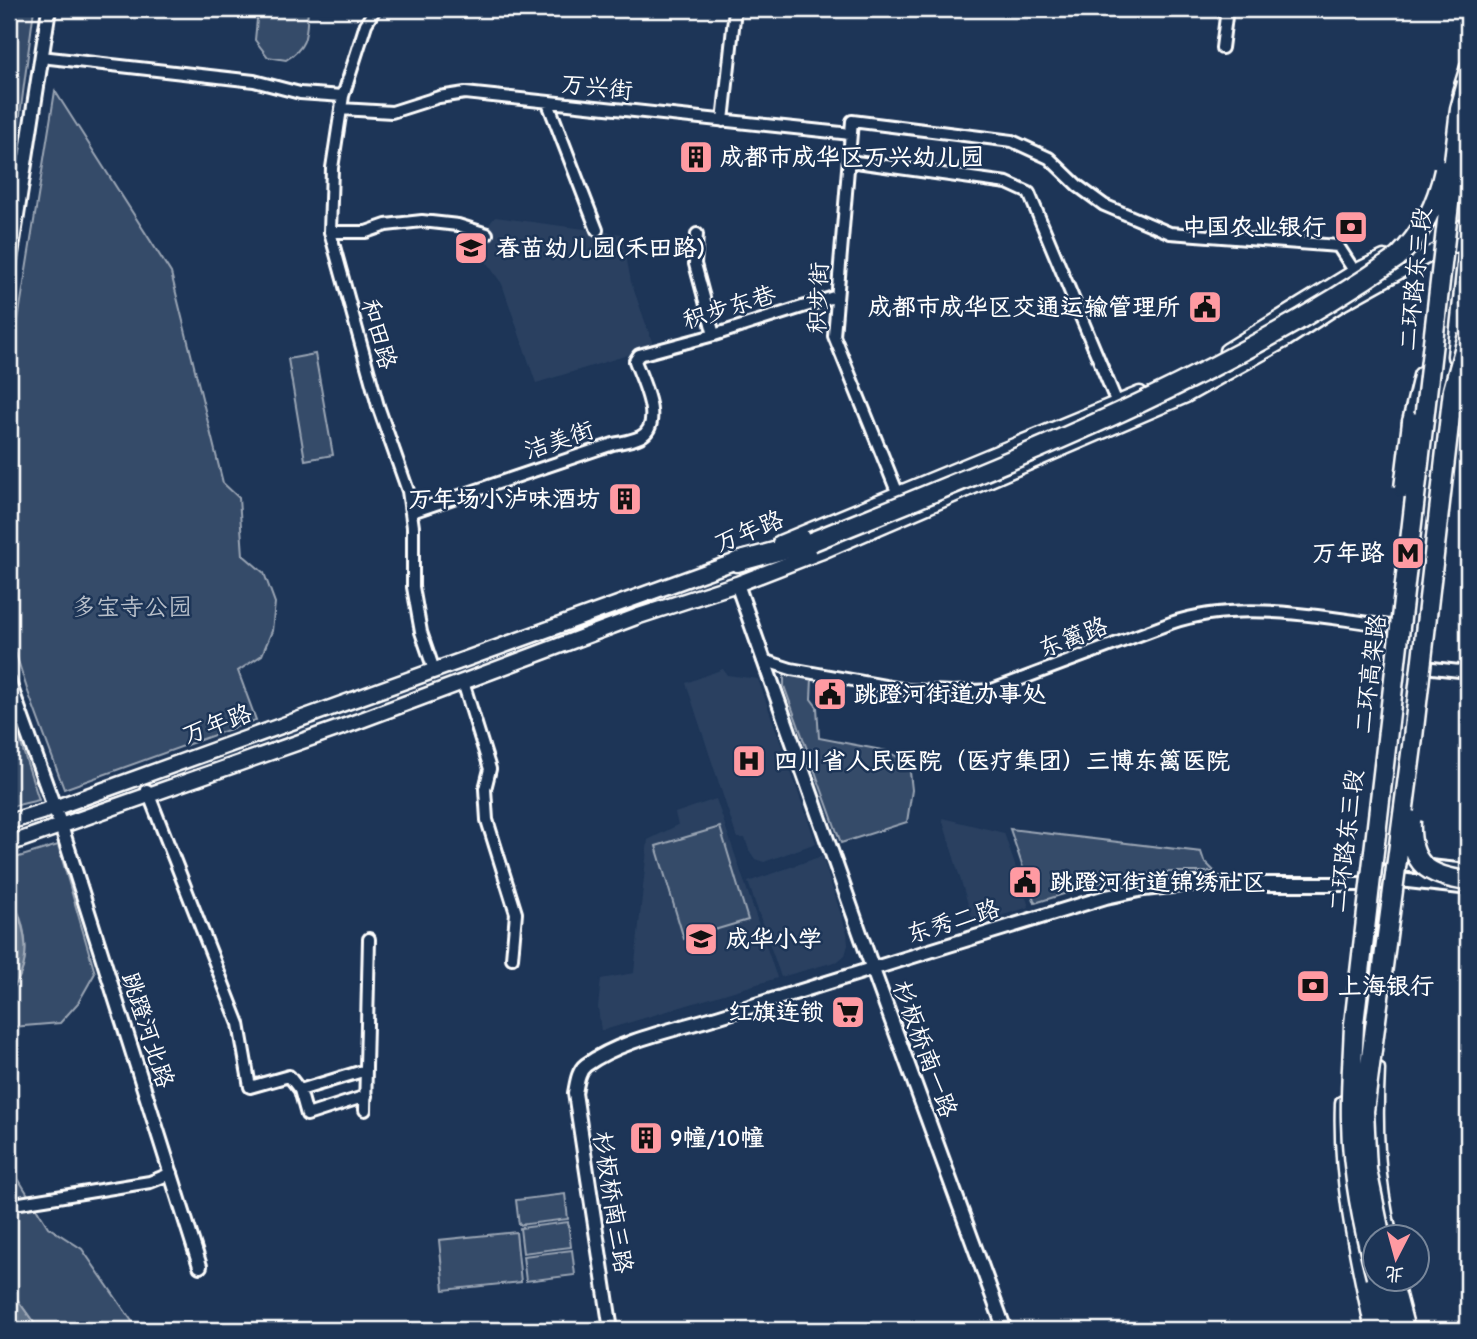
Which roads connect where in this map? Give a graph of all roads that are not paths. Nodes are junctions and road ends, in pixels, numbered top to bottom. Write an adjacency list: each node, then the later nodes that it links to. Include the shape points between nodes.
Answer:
1 (49, 9): 6 (street)
2 (375, 9): 9 (street, 和田路)
3 (735, 9): 13 (street)
4 (1227, 9): 5 (street)
5 (1222, 48)
6 (41, 57): 9 (street); 25 (street)
7 (1468, 67): 19 (main road, 二环路东三段, via 1459,97)
8 (1468, 78): 12 (highway, 二环高架路, bridge)
9 (343, 96): 11 (street, 和田路)
10 (548, 103): 11 (street, 万兴街, via 465,93 392,112); 13 (street, 万兴街); 17 (street)
11 (341, 109): 18 (street, 和田路, via 332,169)
12 (1460, 109): 41 (highway, bridge, via 1437,200 1413,242 1381,269 1189,380 1076,432 811,541); 61 (highway, 二环高架路, bridge)
13 (723, 121): 14 (street, 万兴街)
14 (851, 134): 15 (street, 积步街); 26 (street, via 852,121 1012,141 1049,158 1104,205 1170,233 1338,246)
15 (849, 161): 28 (street, 积步街); 34 (street, via 1007,183 1029,193)
16 (1468, 227): 19 (main road, 万年路)
17 (597, 230)
18 (330, 232): 20 (street, via 366,232 422,220); 40 (street, 和田路)
19 (1443, 232): 23 (main road, 二环路东三段); 26 (main road, 万年路)
20 (487, 234)
21 (697, 234): 29 (street, via 695,264)
22 (1468, 242): 23 (main road, 万年路)
23 (1441, 248): 31 (main road, 二环路东三段); 38 (main road, 万年路, via 1186,395)
24 (1468, 254): 33 (highway, 二环高架路, bridge)
25 (9, 267)
26 (1356, 272): 34 (main road, 万年路, via 1179,377)
27 (1468, 291): 36 (main road)
28 (837, 296): 29 (street, 积步东巷); 39 (street, 积步街, via 834,335)
29 (715, 335): 32 (street, 积步东巷, via 639,355)
30 (1468, 335): 33 (highway, bridge)
31 (1429, 352): 43 (main road, 二环路东三段); 61 (highway, bridge, via 1412,422 1365,842)
32 (635, 361): 40 (street, 洁美街, via 653,415 642,437)
33 (1454, 390): 50 (highway, 二环高架路, bridge)
34 (1117, 403): 35 (main road, 万年路)
35 (1065, 425): 38 (main road, via 1082,430 1081,440); 39 (main road, 万年路)
36 (1451, 430): 37 (street); 45 (main road)
37 (1468, 432)
38 (1074, 445): 42 (main road, 万年路)
39 (898, 494): 41 (main road, 万年路)
40 (412, 512): 46 (street, 和田路, via 413,587)
41 (737, 562): 46 (main road, 万年路)
42 (737, 584): 44 (street, 杉板桥南一路); 49 (main road, 万年路)
43 (1398, 627): 44 (street, 东篱路, via 1253,611 1192,616 992,690 908,690); 61 (main road, 二环路东三段)
44 (764, 660): 64 (street, 杉板桥南一路)
45 (1424, 667): 47 (street); 56 (main road)
46 (434, 670): 52 (main road, 万年路)
47 (1468, 672)
48 (9, 682): 52 (street, 跳蹬河北路)
49 (463, 682): 51 (main road, 万年路); 63 (street, via 490,769 485,789 487,820 516,913)
50 (1412, 746): 59 (highway, bridge, via 1410,837 1415,855 1434,874); 73 (highway, 二环高架路, bridge, via 1364,1111 1367,1170)
51 (148, 793): 54 (main road, 万年路); 67 (street, via 239,1024 250,1087 289,1076)
52 (54, 808): 53 (main road, 万年路); 54 (street, 跳蹬河北路)
53 (15, 820)
54 (61, 826): 55 (main road, 万年路); 70 (street, 跳蹬河北路)
55 (9, 844)
56 (1401, 864): 57 (street); 58 (main road); 61 (street)
57 (1468, 871)
58 (1399, 880): 60 (street, 东秀二路); 61 (street, 东秀二路); 74 (main road, via 1374,1121)
59 (1468, 881)
60 (1468, 888)
61 (1365, 891): 64 (street, 东秀二路, via 1190,884 1144,889); 72 (highway, 二环高架路, bridge, via 1350,1121); 81 (main road, 二环路东三段, via 1345,1051 1342,1149 1350,1217)
62 (369, 939): 65 (street)
63 (512, 958)
64 (872, 967): 66 (street, 东秀二路, via 638,1041 597,1058 583,1067); 80 (street, 杉板桥南一路)
65 (366, 1070): 67 (street); 68 (street)
66 (577, 1080): 79 (street, 杉板桥南三路, via 575,1093)
67 (300, 1090): 68 (street, via 307,1115)
68 (366, 1096): 69 (street)
69 (365, 1110)
70 (172, 1173): 71 (street, via 150,1182); 75 (street, 跳蹬河北路)
71 (20, 1203)
72 (1363, 1224)
73 (1378, 1224)
74 (1387, 1224)
75 (200, 1266)
76 (1380, 1294): 82 (highway, 二环高架路)
77 (1396, 1294): 83 (highway)
78 (1405, 1294): 84 (main road)
79 (611, 1330)
80 (1005, 1330)
81 (1373, 1330)
82 (1388, 1330)
83 (1405, 1330)
84 (1413, 1330)

